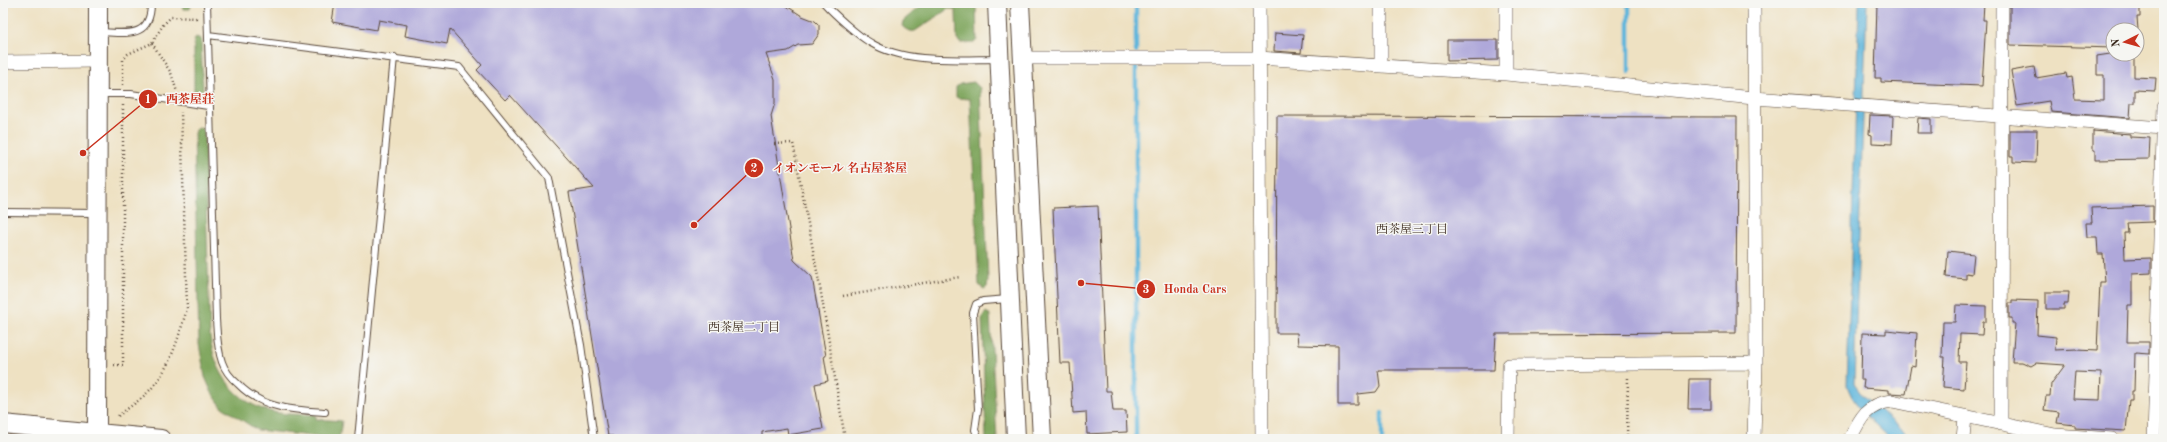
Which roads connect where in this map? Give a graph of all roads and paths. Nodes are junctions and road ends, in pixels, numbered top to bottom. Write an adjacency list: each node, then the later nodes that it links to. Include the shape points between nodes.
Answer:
1 (98, 3): 13 (street)
2 (151, 3): 13 (lane, via 147,25 138,31)
3 (207, 3): 14 (lane)
4 (824, 3): 17 (lane, via 871,44 904,55 938,60)
5 (997, 3): 17 (street)
6 (1020, 3): 18 (street)
7 (1259, 3): 19 (street)
8 (1381, 3): 22 (street)
9 (1506, 3): 23 (street)
10 (1754, 3): 26 (street)
11 (2002, 3): 30 (street)
12 (196, 11): 15 (path, via 196,18 171,17)
13 (98, 32): 20 (street)
14 (208, 35): 16 (lane); 28 (lane)
15 (152, 42): 25 (path, via 128,54 123,60); 27 (path, via 171,73)
16 (394, 58): 50 (lane); 51 (lane, via 459,67 549,178 581,345)
17 (1000, 58): 38 (street)
18 (1022, 58): 19 (street); 55 (street)
19 (1259, 58): 22 (street); 56 (street)
20 (98, 61): 21 (street); 24 (street)
21 (3, 62)
22 (1381, 66): 23 (street)
23 (1506, 74): 26 (street)
24 (98, 94): 25 (lane); 34 (street)
25 (123, 94): 27 (lane); 41 (path, via 123,365)
26 (1754, 98): 30 (street); 39 (street)
27 (180, 101): 28 (lane); 43 (path, via 187,309 180,334 163,374 148,392)
28 (208, 106): 42 (lane, via 216,320 222,363 244,391 257,400 288,410)
29 (2164, 106): 31 (street)
30 (2001, 116): 31 (street); 46 (street)
31 (2163, 128): 35 (street)
32 (774, 144): 52 (path, via 793,142 821,293)
33 (3, 212): 34 (lane)
34 (98, 214): 47 (street)
35 (2162, 249): 63 (street)
36 (960, 278): 37 (path)
37 (843, 296)
38 (1012, 299): 53 (lane, via 983,300 976,304 973,313 978,409 975,430); 54 (street)
39 (1756, 363): 40 (street); 59 (street)
40 (1628, 364): 57 (street, via 1508,365); 58 (path)
41 (112, 365)
42 (326, 412)
43 (118, 416)
44 (1965, 417): 46 (street); 60 (street, via 1892,402 1878,403 1860,418); 61 (street)
45 (3, 424): 47 (street)
46 (2001, 424): 48 (street, via 2055,435)
47 (97, 436): 49 (street)
48 (2087, 438): 62 (street)
49 (161, 439)
50 (358, 439)
51 (594, 439)
52 (844, 439)
53 (979, 439)
54 (1016, 439)
55 (1042, 439)
56 (1262, 439)
57 (1508, 439)
58 (1628, 439)
59 (1754, 439)
60 (1850, 439)
61 (1963, 439)
62 (2112, 439)
63 (2154, 439)

